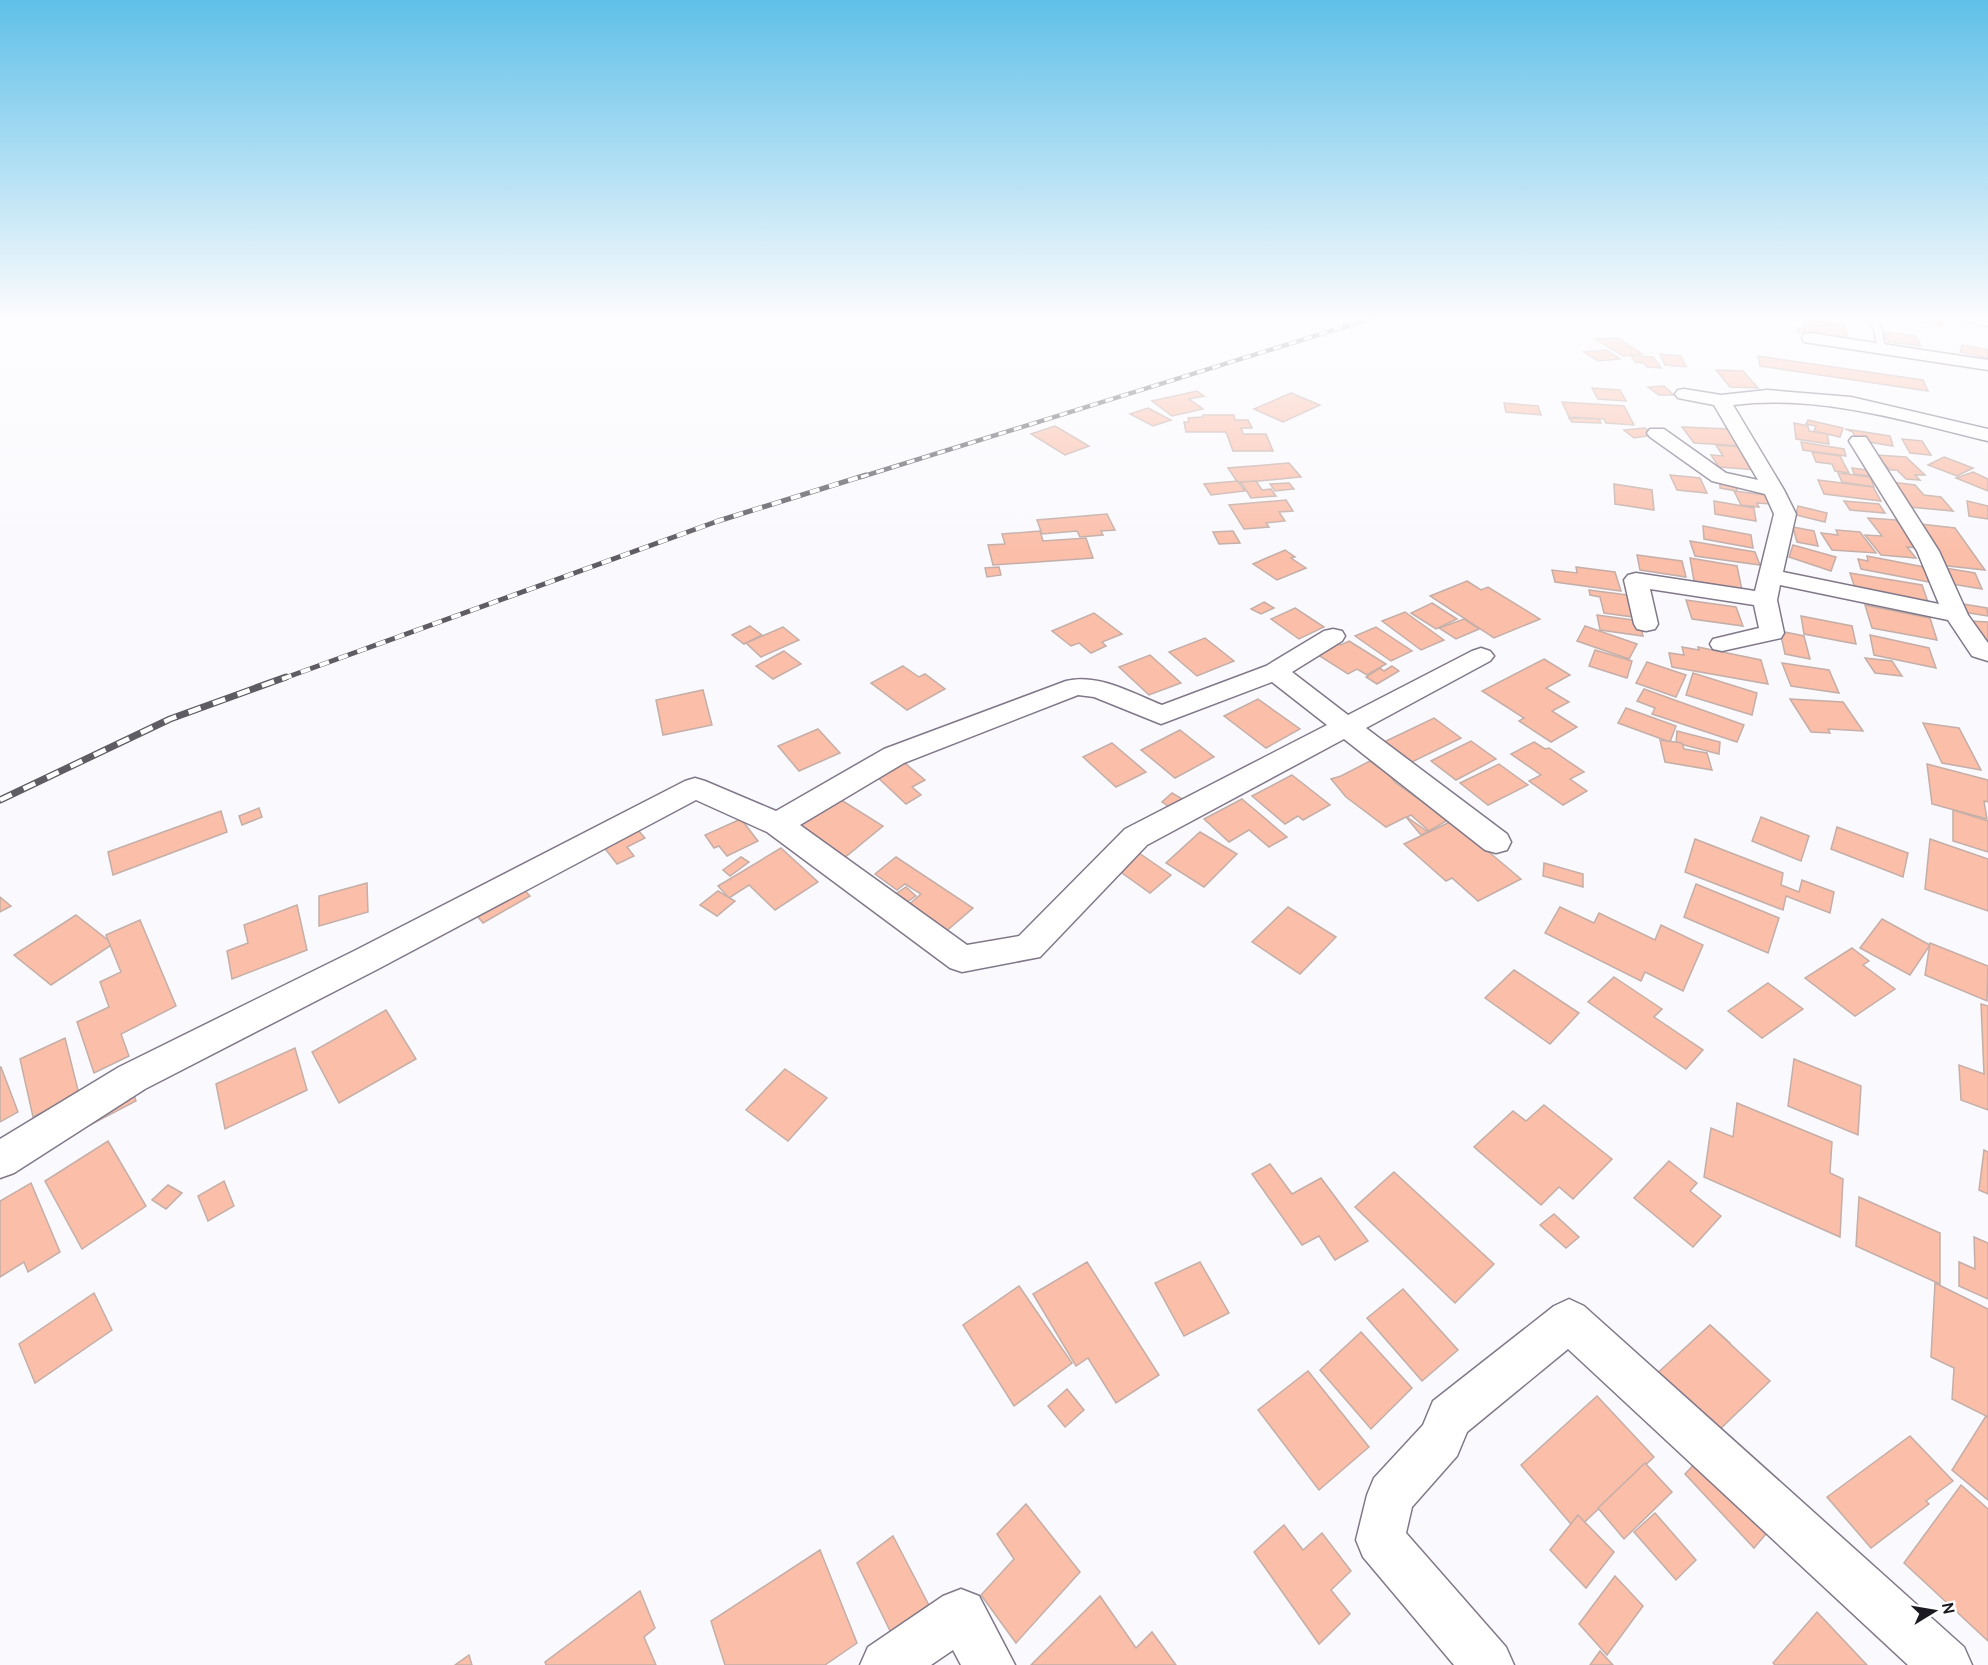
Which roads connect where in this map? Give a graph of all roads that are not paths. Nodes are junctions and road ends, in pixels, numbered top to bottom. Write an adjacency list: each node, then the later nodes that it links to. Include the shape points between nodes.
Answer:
1 (1684, 394): 2 (street)
2 (1721, 401): 4 (street, via 1767,396 1851,403); 6 (street)
3 (1657, 433): 6 (street, via 1719,477)
4 (1988, 435)
5 (1859, 441): 9 (street, via 1928,551)
6 (1774, 490): 7 (street, via 1785,514)
7 (1771, 576): 8 (street); 9 (street)
8 (1765, 600): 10 (street, via 1636,580); 12 (street, via 1772,633)
9 (1956, 615): 13 (street, via 1981,651)
10 (1646, 624)
11 (1333, 636): 15 (street)
12 (1722, 644)
13 (1988, 653)
14 (1481, 656): 16 (street)
15 (1275, 672): 16 (street); 17 (street, via 1161,715 1099,689 1076,687 894,756)
16 (1345, 728): 17 (street, via 1136,837 1028,948 962,959); 18 (street)
17 (778, 824): 19 (street, via 695,788 132,1078)
18 (1496, 842)
19 (0, 1160)
20 (886, 1665): 21 (street, via 961,1614)
21 (989, 1665)
22 (1488, 1665): 23 (street, via 1380,1540 1391,1495 1441,1440 1449,1416 1569,1321)
23 (1946, 1665)

